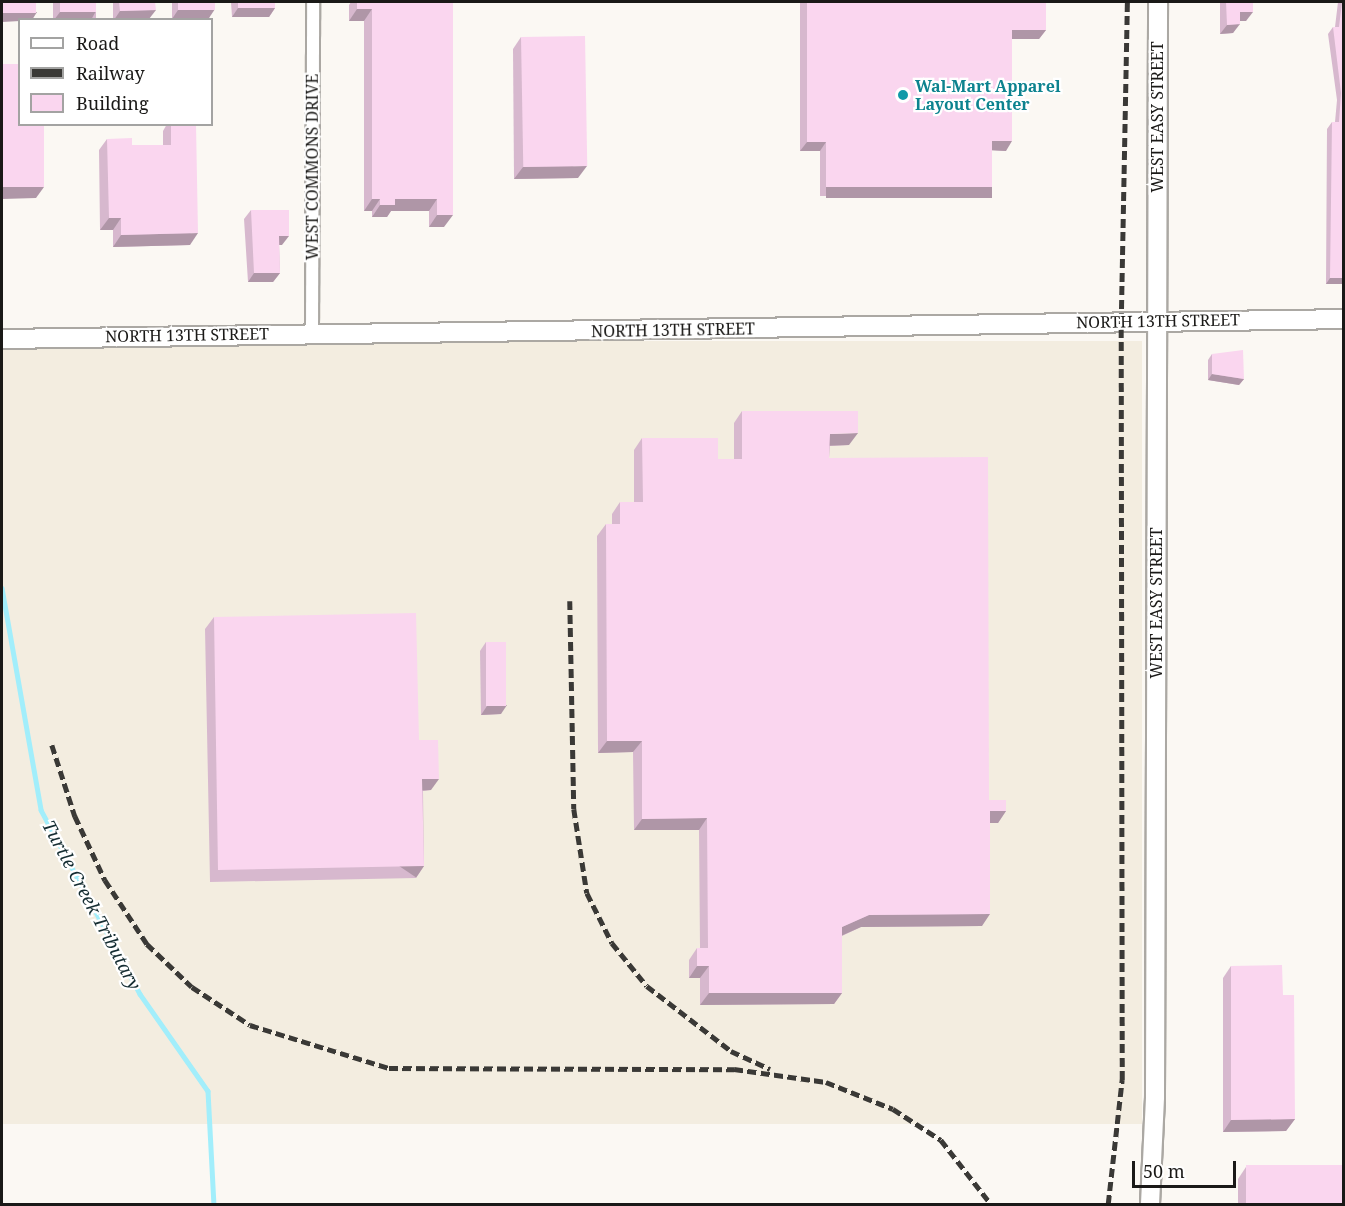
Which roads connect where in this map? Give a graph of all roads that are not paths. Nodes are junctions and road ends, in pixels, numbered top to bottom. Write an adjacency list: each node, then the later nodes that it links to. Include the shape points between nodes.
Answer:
1 (313, 2): 5 (street, WEST COMMONS DRIVE)
2 (1158, 2): 4 (main road, WEST EASY STREET)
3 (1344, 319): 4 (main road, NORTH 13TH STREET)
4 (1156, 322): 5 (main road, NORTH 13TH STREET); 7 (main road, WEST EASY STREET, via 1155,1097)
5 (312, 333): 6 (main road, NORTH 13TH STREET)
6 (2, 339)
7 (1150, 1204)

